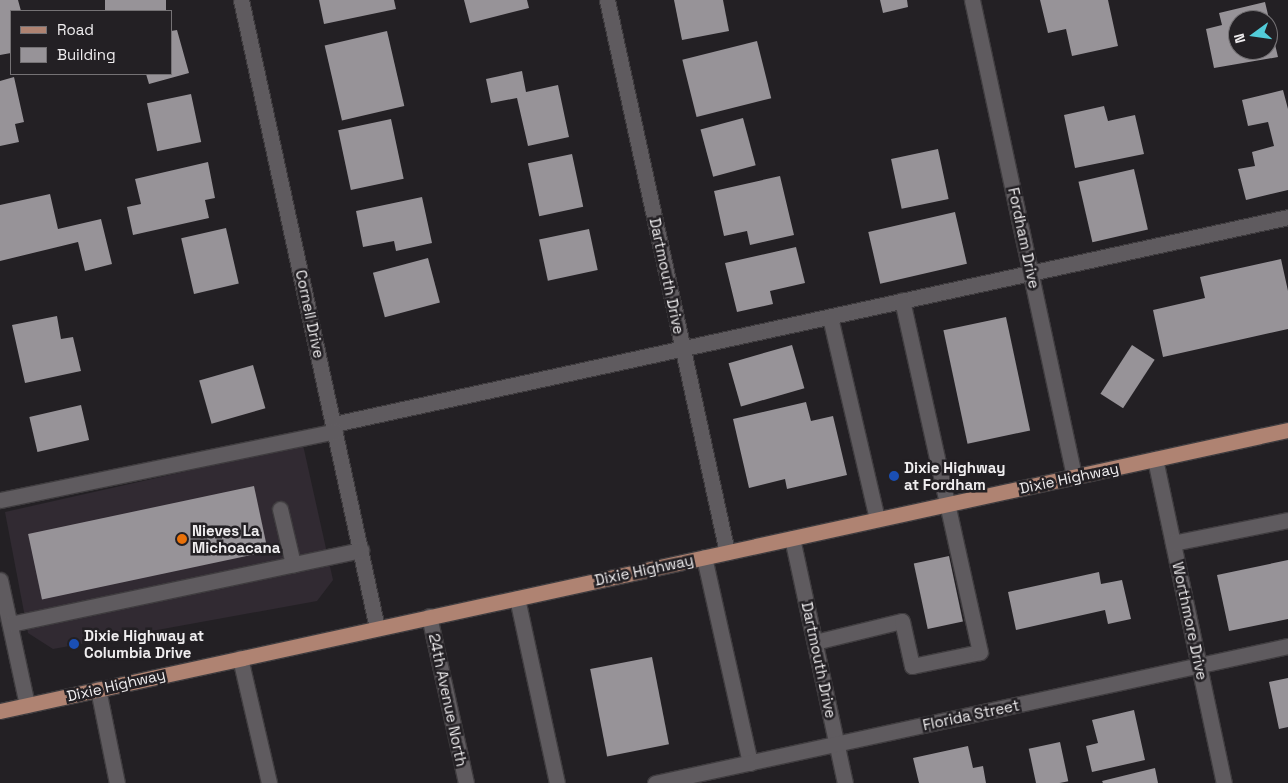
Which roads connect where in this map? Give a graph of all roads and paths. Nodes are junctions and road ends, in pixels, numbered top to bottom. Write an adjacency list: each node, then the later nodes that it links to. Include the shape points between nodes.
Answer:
1 (241, 0): 9 (street, Cornell Drive)
2 (607, 0): 8 (street, Dartmouth Drive)
3 (972, 0): 5 (street, Fordham Drive)
4 (1288, 217): 5 (street)
5 (1031, 273): 6 (street); 12 (street, Fordham Drive)
6 (902, 301): 7 (street); 14 (street)
7 (830, 317): 8 (street); 16 (street)
8 (683, 348): 9 (street); 21 (street, Dartmouth Drive)
9 (335, 428): 13 (street); 20 (street, Cornell Drive)
10 (1288, 430): 11 (main road, Dixie Highway)
11 (1155, 459): 12 (main road, Dixie Highway); 19 (street, Worthmore Drive)
12 (1074, 477): 14 (main road, Dixie Highway)
13 (0, 500)
14 (948, 504): 16 (main road, Dixie Highway); 29 (street, via 980,652 912,666 902,621)
15 (280, 510): 23 (street)
16 (877, 519): 18 (main road, Dixie Highway)
17 (1288, 520): 19 (street)
18 (792, 538): 21 (main road, Dixie Highway); 29 (street, Dartmouth Drive)
19 (1173, 543): 32 (street, Worthmore Drive)
20 (361, 550): 23 (street); 28 (street, Cornell Drive)
21 (727, 552): 22 (main road, Dixie Highway)
22 (704, 557): 25 (main road, Dixie Highway); 37 (street)
23 (293, 564): 27 (street)
24 (0, 580): 27 (street)
25 (517, 598): 26 (main road, Dixie Highway); 41 (street)
26 (429, 616): 28 (main road, Dixie Highway); 40 (street, 24th Avenue North)
27 (10, 624): 34 (street)
28 (377, 628): 31 (main road, Dixie Highway)
29 (815, 642): 36 (street, Dartmouth Drive)
30 (1288, 646): 32 (street, Florida Street)
31 (240, 658): 33 (main road, Dixie Highway); 39 (street)
32 (1199, 665): 36 (street, Florida Street); 44 (street, Worthmore Drive)
33 (98, 690): 34 (main road, Dixie Highway); 38 (street)
34 (27, 705): 35 (main road, Dixie Highway)
35 (0, 711)
36 (836, 744): 37 (street, Florida Street); 43 (street, Dartmouth Drive)
37 (750, 762): 42 (street, Florida Street)
38 (117, 783)
39 (269, 783)
40 (466, 783)
41 (557, 783)
42 (655, 783)
43 (845, 783)
44 (1224, 783)

